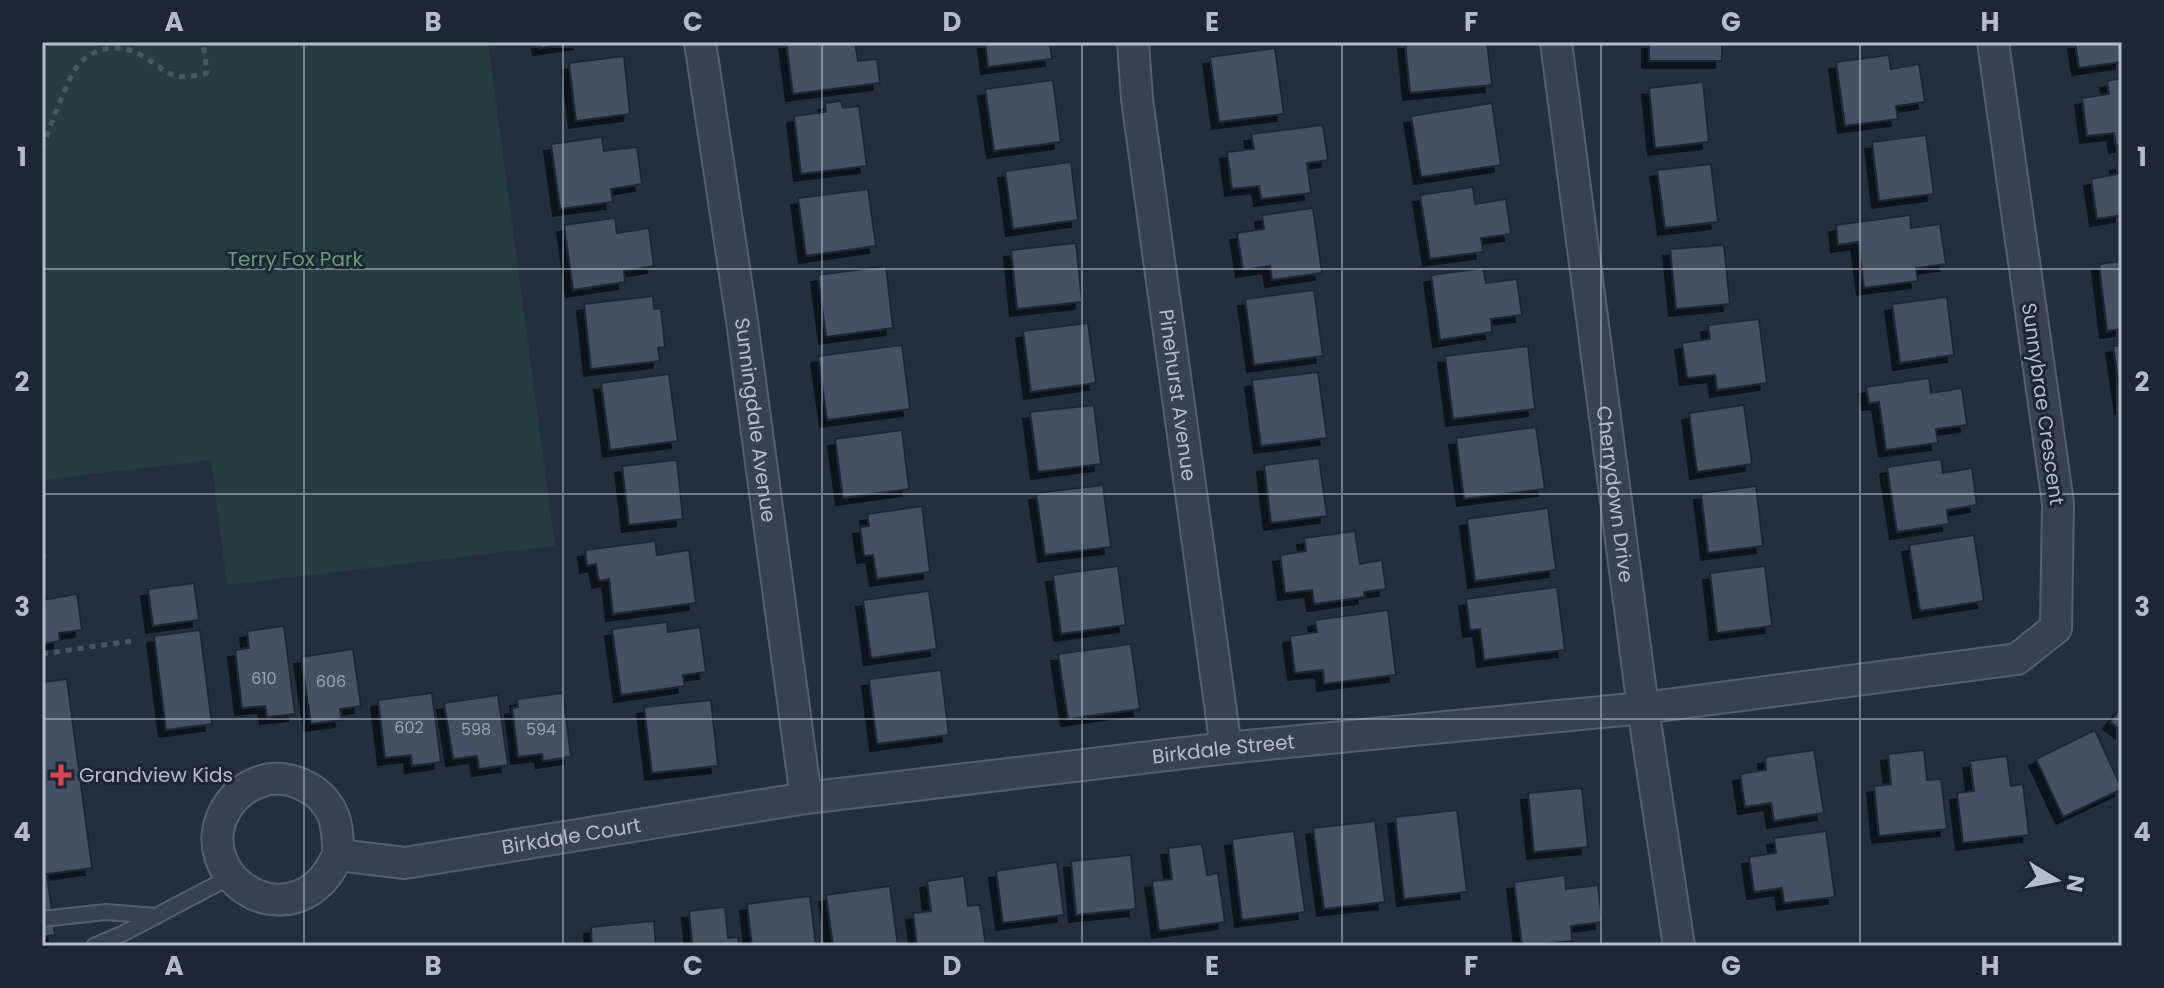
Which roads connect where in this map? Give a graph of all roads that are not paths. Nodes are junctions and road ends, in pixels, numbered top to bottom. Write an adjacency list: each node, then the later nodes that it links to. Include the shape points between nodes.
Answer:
1 (700, 42): 7 (street, Sunningdale Avenue)
2 (1133, 42): 6 (street, Pinehurst Avenue)
3 (1556, 42): 5 (street, Cherrydown Drive)
4 (1993, 42): 5 (street, Sunnybrae Crescent, via 2058,503 2056,628 2017,659)
5 (1643, 708): 6 (street, Birkdale Street); 13 (street, Cherrydown Drive)
6 (1226, 748): 7 (street, Birkdale Street)
7 (806, 798): 8 (street, Birkdale Court, via 405,863)
8 (338, 855): 9 (street, via 318,885 283,900 247,892); 9 (street, via 332,813 320,796 303,784 262,780 228,804 219,823 217,843)
9 (230, 877): 10 (lane)
10 (158, 916): 11 (lane, via 106,912); 12 (lane)
11 (42, 919)
12 (94, 946)
13 (1679, 946)

